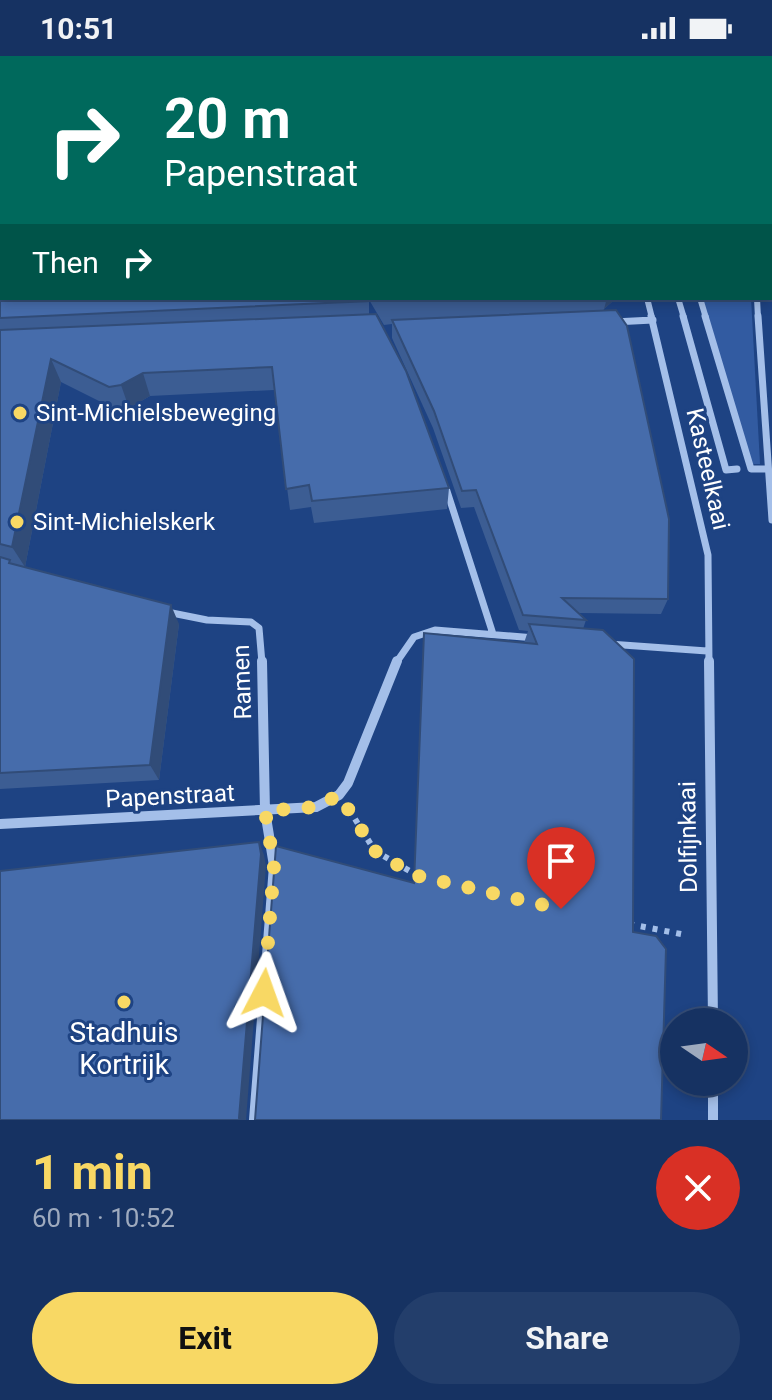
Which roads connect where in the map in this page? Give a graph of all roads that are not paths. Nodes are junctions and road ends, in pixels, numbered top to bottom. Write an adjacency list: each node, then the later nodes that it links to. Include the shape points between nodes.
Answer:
1 (648, 300): 5 (street, Kasteelkaai)
2 (679, 300): 7 (street, via 726,470)
3 (701, 300): 8 (street, via 749,469)
4 (757, 300): 8 (street)
5 (653, 320): 6 (street); 15 (street, Kasteelkaai, via 708,555)
6 (607, 322)
7 (737, 469)
8 (767, 469): 10 (street)
9 (443, 479): 12 (street)
10 (772, 520)
11 (157, 610): 16 (street, Ramen, via 247,621 259,628)
12 (493, 634): 13 (street); 16 (street, Papenstraat, via 435,630 406,644 355,770 339,795 316,807)
13 (541, 638)
14 (604, 644): 15 (street)
15 (707, 651): 18 (street, Dolfijnkaai)
16 (265, 811): 17 (street, Papenstraat); 20 (street, via 274,866)
17 (0, 824)
18 (713, 1008)
19 (713, 1096): 21 (street)
20 (254, 1120)
21 (713, 1120)

